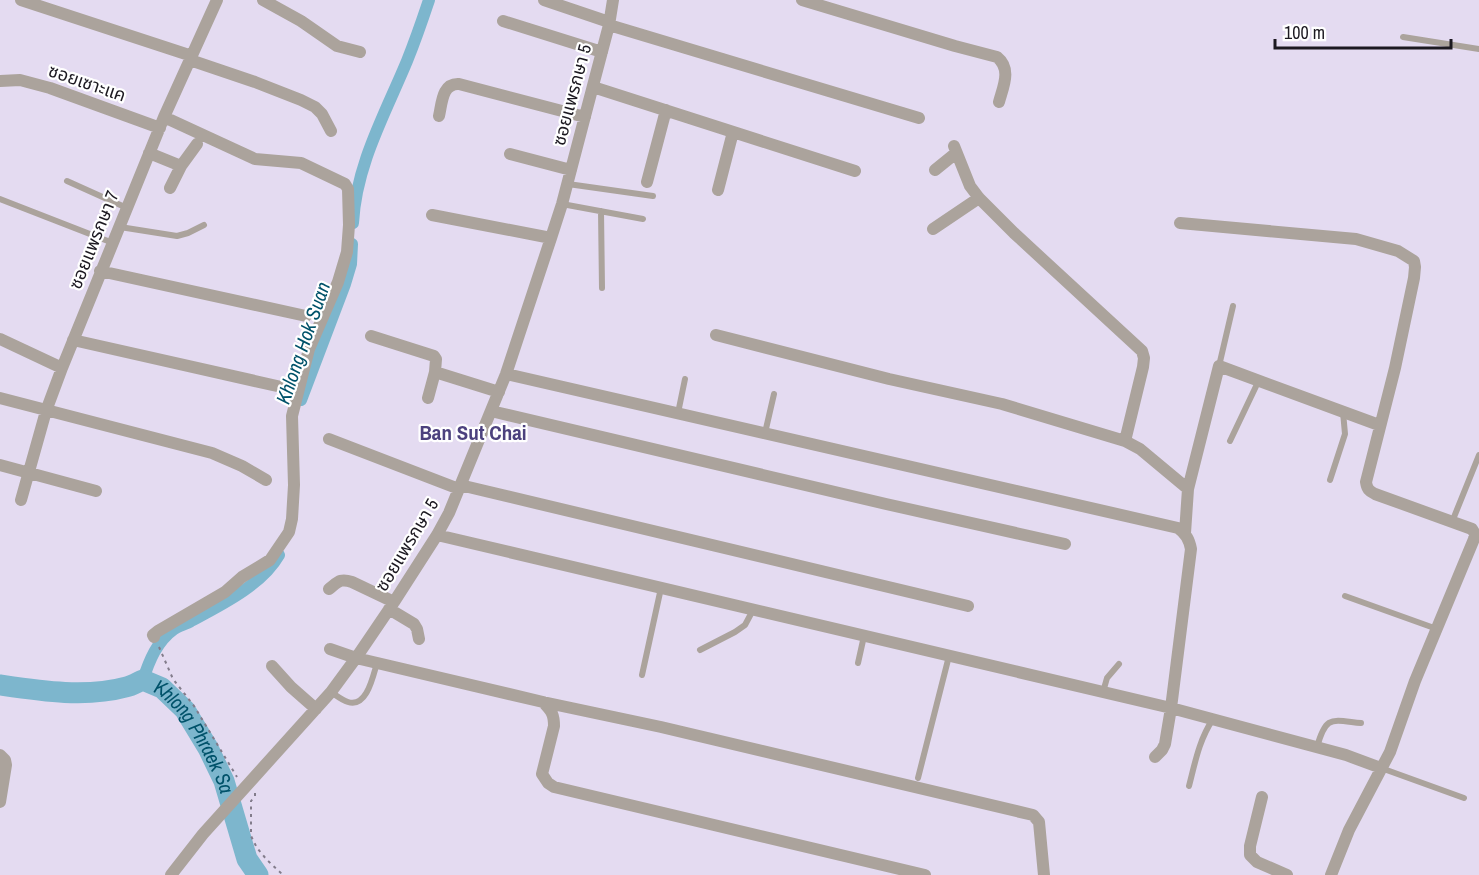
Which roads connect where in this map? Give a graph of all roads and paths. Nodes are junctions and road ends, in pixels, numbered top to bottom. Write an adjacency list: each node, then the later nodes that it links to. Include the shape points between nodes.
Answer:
1 (21, 0): 13 (street)
2 (217, 0): 13 (street, ซอยแพรกษา 7)
3 (263, 0): 11 (street, via 337,46)
4 (544, 0): 8 (street)
5 (613, 0): 8 (street, ซอยแพรกษา 5)
6 (802, 0): 16 (street, via 997,57 1006,68)
7 (503, 21): 12 (street)
8 (609, 24): 12 (street, ซอยแพรกษา 5); 20 (street)
9 (1403, 37): 10 (lane)
10 (1479, 50)
11 (360, 52)
12 (602, 52): 15 (street, ซอยแพรกษา 5)
13 (191, 58): 21 (street, ซอยแพรกษา 7); 22 (street, via 315,107)
14 (0, 81): 21 (street, ซอยเซาะแค, via 20,80)
15 (593, 87): 17 (street); 19 (street, ซอยแพรกษา 5)
16 (999, 102)
17 (666, 110): 23 (street); 32 (street)
18 (439, 116): 19 (street, via 448,86 459,84)
19 (585, 117): 28 (street, ซอยแพรกษา 5)
20 (919, 118)
21 (162, 122): 25 (street, ซอยแพรกษา 7); 100 (street, ซอยเซาะแค, via 255,159 301,163 345,184 349,225 341,275 309,349 292,416 294,485 289,532 270,560)
22 (332, 131)
23 (733, 132): 30 (street); 35 (street)
24 (197, 144): 27 (street)
25 (149, 153): 27 (street); 40 (street, ซอยแพรกษา 7)
26 (510, 154): 28 (street)
27 (181, 166): 34 (street)
28 (571, 170): 33 (street, ซอยแพรกษา 5)
29 (935, 170): 38 (street, via 955,149)
30 (855, 171)
31 (67, 182): 40 (lane)
32 (647, 182)
33 (568, 184): 36 (lane); 39 (street, ซอยแพรกษา 5)
34 (170, 188)
35 (718, 190)
36 (652, 196)
37 (0, 199): 49 (lane)
38 (975, 201): 47 (street); 76 (street, via 1142,351 1143,367)
39 (562, 204): 41 (lane); 48 (street, ซอยแพรกษา 5)
40 (127, 208): 46 (street, ซอยแพรกษา 7)
41 (601, 211): 43 (lane); 51 (lane)
42 (432, 215): 48 (street)
43 (643, 219)
44 (1180, 223): 73 (street, via 1356,239 1398,251 1414,261 1395,368)
45 (204, 225): 46 (lane, via 177,236)
46 (119, 227): 49 (street, ซอยแพรกษา 7)
47 (933, 229)
48 (551, 238): 61 (street, ซอยแพรกษา 5)
49 (113, 243): 50 (street, ซอยแพรกษา 7)
50 (100, 271): 53 (street); 57 (street, ซอยแพรกษา 7)
51 (602, 288)
52 (1233, 306): 58 (lane)
53 (306, 316)
54 (716, 335): 76 (street, via 1002,404)
55 (371, 336): 60 (street, via 434,356)
56 (0, 339): 59 (street)
57 (73, 340): 59 (street, ซอยแพรกษา 7); 64 (street)
58 (1219, 366): 63 (street); 84 (street)
59 (62, 368): 69 (street, ซอยแพรกษา 7)
60 (435, 372): 65 (street); 68 (street)
61 (506, 374): 65 (street, ซอยแพรกษา 5); 72 (street)
62 (685, 379): 72 (lane)
63 (1259, 380): 71 (street); 77 (lane)
64 (286, 388)
65 (499, 392): 70 (street, ซอยแพรกษา 5)
66 (774, 394): 74 (lane)
67 (0, 398): 69 (street)
68 (428, 398)
69 (46, 411): 80 (street, ซอยแพรกษา 7); 81 (street, via 212,453)
70 (491, 411): 83 (street, ซอยแพรกษา 5); 91 (street)
71 (1342, 412): 73 (street); 82 (lane, via 1345,434)
72 (678, 413): 74 (street)
73 (1379, 425): 87 (street, via 1366,482 1369,490)
74 (765, 433): 88 (street, via 1170,526)
75 (329, 439): 83 (street)
76 (1125, 441): 84 (street)
77 (1230, 441)
78 (1479, 455): 87 (lane)
79 (0, 465): 80 (street)
80 (29, 472): 85 (street); 86 (street, ซอยแพรกษา 7)
81 (266, 480)
82 (1330, 480)
83 (460, 487): 90 (street, ซอยแพรกษา 5); 96 (street)
84 (1188, 489): 88 (street)
85 (96, 491)
86 (21, 500)
87 (1452, 522): 89 (street)
88 (1185, 533): 115 (street, via 1191,549)
89 (1477, 534): 98 (street)
90 (437, 535): 92 (street); 95 (street, ซอยแพรกษา 5)
91 (1065, 544)
92 (662, 588): 97 (street); 111 (lane)
93 (329, 590): 95 (street, via 339,580 352,582)
94 (1345, 596): 98 (lane)
95 (392, 606): 101 (street, via 414,624); 106 (street, ซอยแพรกษา 5)
96 (968, 606)
97 (753, 609): 99 (street); 103 (lane, via 745,625)
98 (1437, 629): 122 (street)
99 (864, 636): 105 (street); 108 (lane)
100 (154, 637)
101 (419, 639)
102 (330, 649): 106 (street)
103 (700, 650)
104 (163, 656): 124 (path, via 173,679)
105 (949, 656): 113 (street); 123 (lane)
106 (356, 658): 107 (street); 112 (street, ซอยแพรกษา 5)
107 (377, 663): 112 (lane, via 361,700 350,703); 114 (street)
108 (858, 663)
109 (1119, 664): 113 (lane, via 1107,678)
110 (272, 666): 116 (street)
111 (642, 675)
112 (331, 692): 116 (street, ซอยแพรกษา 5)
113 (1103, 692): 115 (street)
114 (543, 702): 131 (street, via 553,713 554,726 542,774 554,788); 132 (street, via 1033,815 1039,822)
115 (1171, 708): 117 (street); 121 (street, via 1165,744)
116 (315, 710): 124 (street, ซอยแพรกษา 5)
117 (1213, 719): 119 (street); 125 (lane, via 1200,743)
118 (1361, 723): 119 (lane, via 1331,721 1322,731)
119 (1317, 747): 122 (street)
120 (0, 755): 128 (street, via 6,765)
121 (1155, 757)
122 (1381, 768): 127 (lane); 134 (street)
123 (918, 778)
124 (248, 783): 129 (street, ซอยแพรกษา 5); 130 (path, via 255,796 251,801 250,836 256,848)
125 (1189, 786)
126 (1262, 796): 133 (street, via 1250,855)
127 (1464, 798)
128 (0, 802)
129 (171, 875)
130 (283, 875)
131 (925, 875)
132 (1044, 875)
133 (1287, 875)
134 (1331, 875)

